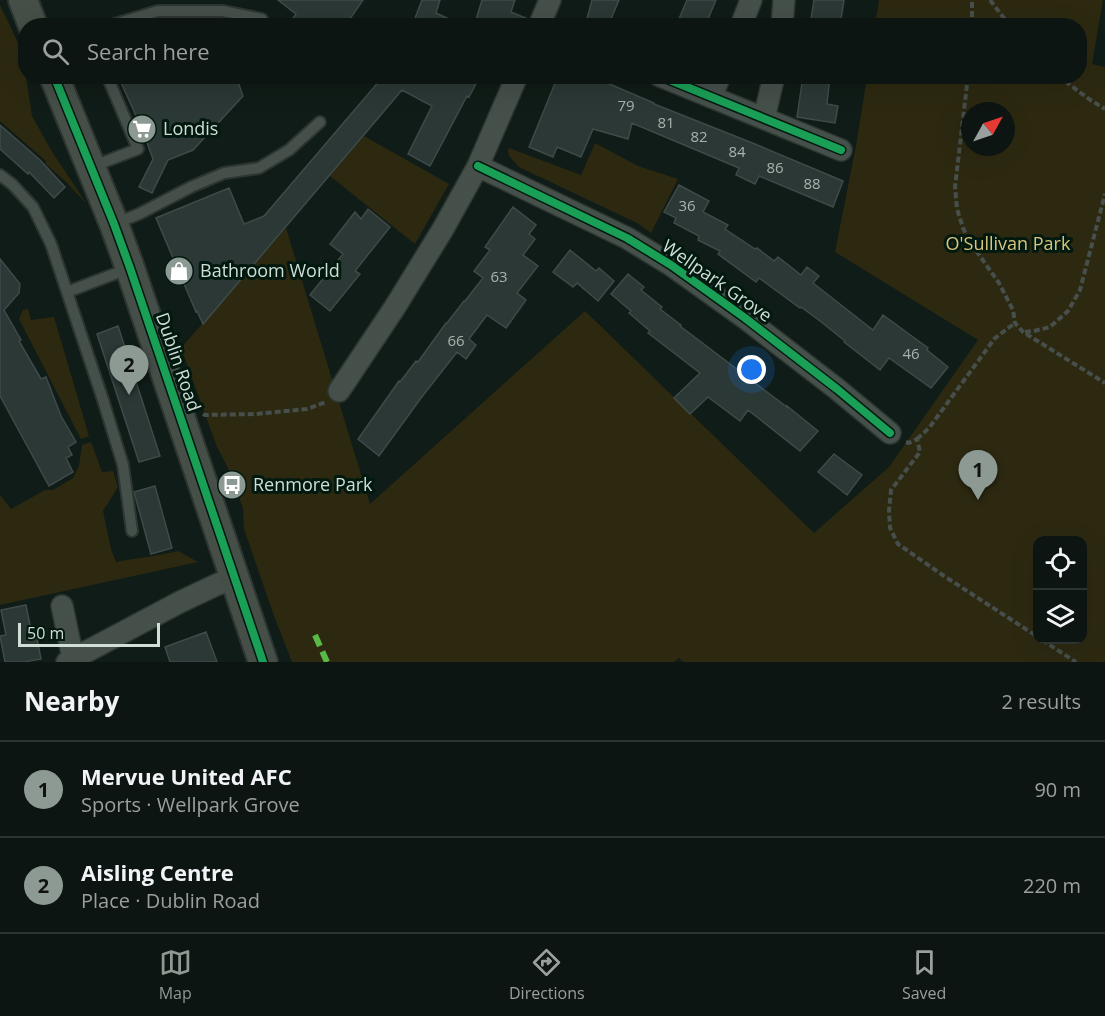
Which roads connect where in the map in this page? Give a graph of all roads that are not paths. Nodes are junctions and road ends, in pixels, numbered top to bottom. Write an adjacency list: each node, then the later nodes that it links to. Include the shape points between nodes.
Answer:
1 (23, 0): 5 (main road)
2 (550, 0): 8 (street)
3 (751, 0): 9 (street)
4 (784, 0): 10 (street)
5 (30, 18)
6 (135, 18): 7 (lane, via 158,11 224,11)
7 (257, 18)
8 (542, 18)
9 (744, 18)
10 (783, 18)
11 (57, 84): 22 (main road, Dublin Road)
12 (110, 84): 22 (lane, via 138,149)
13 (514, 84): 21 (street)
14 (679, 84): 17 (street)
15 (717, 84): 17 (street)
16 (772, 84): 18 (street)
17 (711, 97): 18 (street)
18 (764, 117): 20 (street)
19 (320, 122): 24 (lane, via 289,150 259,168 224,173)
20 (841, 150)
21 (478, 166): 27 (street, via 443,229); 28 (street, Wellpark Grove, via 627,238 670,265 745,318)
22 (91, 168): 24 (main road, Dublin Road)
23 (0, 175): 26 (lane, via 33,207 51,243)
24 (114, 224): 25 (main road, Dublin Road)
25 (130, 268): 26 (lane); 30 (main road, Dublin Road)
26 (67, 292): 29 (lane, via 123,465)
27 (339, 391)
28 (890, 433)
29 (132, 531)
30 (235, 578): 32 (street); 33 (main road, Dublin Road)
31 (62, 606): 32 (street)
32 (70, 660)
33 (263, 662)

